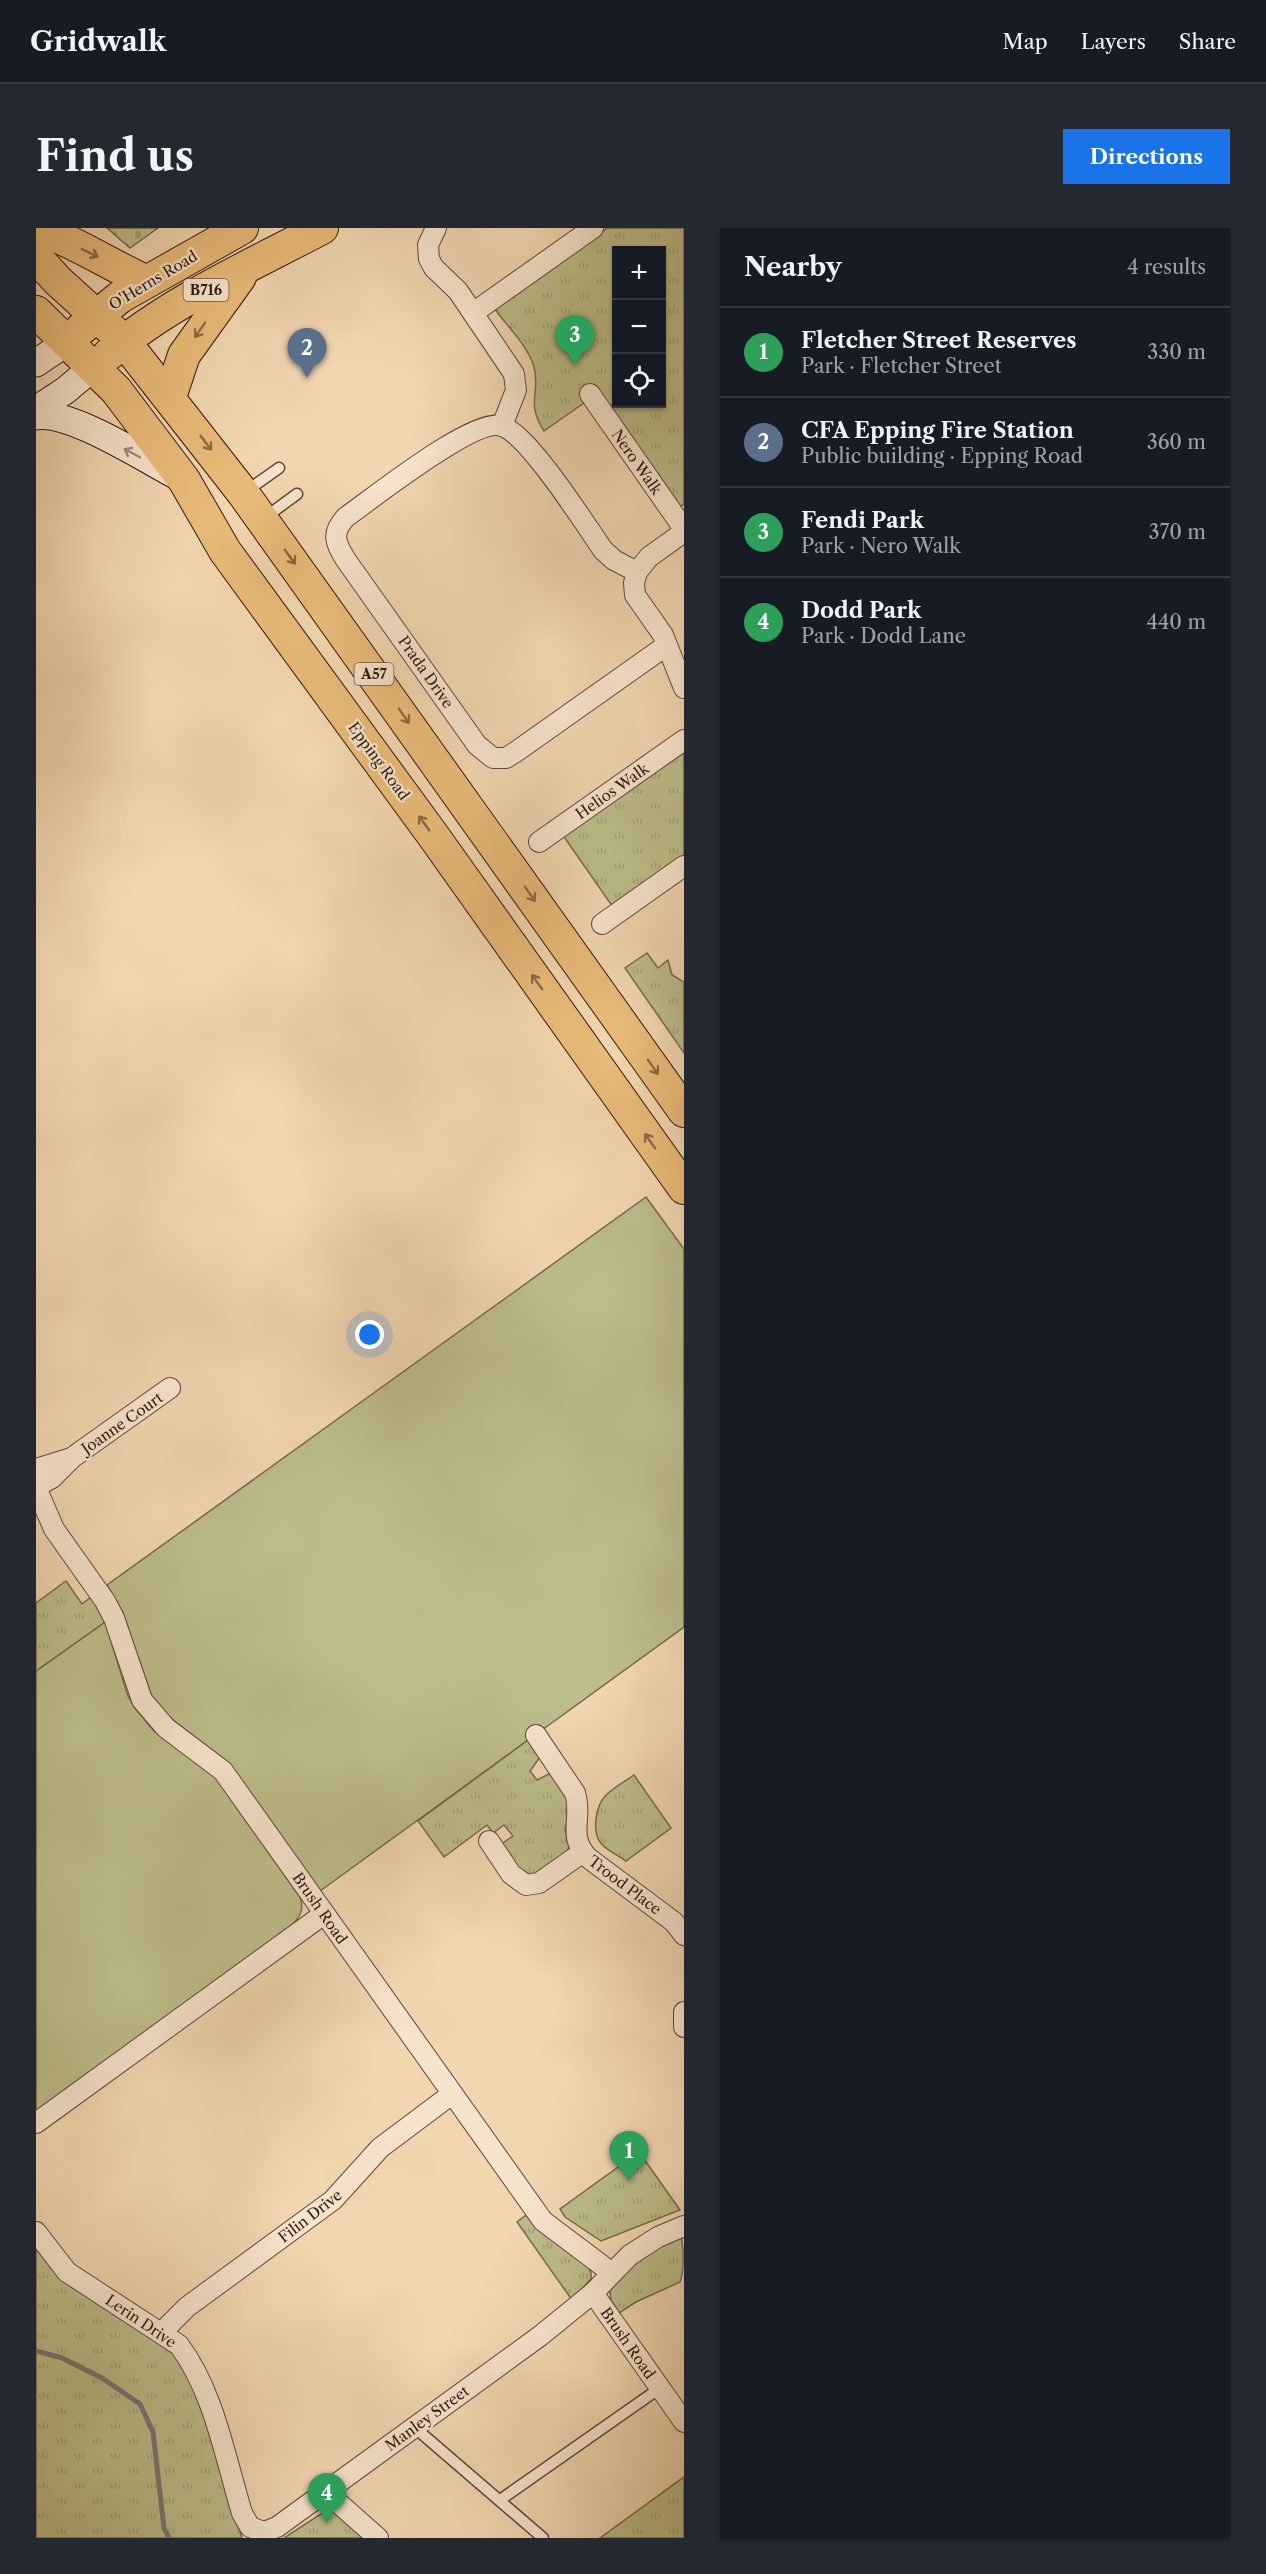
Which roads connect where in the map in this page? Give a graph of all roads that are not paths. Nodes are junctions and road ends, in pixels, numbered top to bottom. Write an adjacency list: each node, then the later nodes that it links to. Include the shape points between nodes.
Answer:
1 (37, 228): 9 (main road, one-way to 9)
2 (242, 228): 9 (main road, O'Herns Road / B716)
3 (322, 228): 8 (main road, B716)
4 (436, 228): 10 (street, via 430,236 429,259)
5 (451, 228): 10 (street, via 441,247)
6 (593, 228): 12 (street)
7 (36, 257): 13 (main road)
8 (248, 267): 14 (main road, B716); 19 (main road, one-way to 19, via 184,355)
9 (145, 281): 13 (main road, O'Herns Road / B716)
10 (458, 291): 12 (street)
11 (36, 312): 15 (main road, Epping Road)
12 (473, 313): 22 (street, via 514,374 516,390)
13 (97, 315): 14 (main road); 15 (main road, O'Herns Road)
14 (124, 341): 17 (main road); 19 (main road)
15 (66, 342): 16 (main road); 17 (main road, Epping Road)
16 (36, 363)
17 (92, 368): 20 (main road); 24 (main road, Epping Road, via 116,390)
18 (590, 394): 28 (street, Nero Walk)
19 (170, 397): 25 (main road, A57, one-way to 25)
20 (36, 411)
21 (36, 416): 24 (main road, one-way to 21, via 81,424 50,415)
22 (504, 420): 29 (street, via 517,419 525,429 540,461 603,550); 30 (street, Prada Drive, via 491,411 480,415 454,441 346,517 337,527 335,541 483,752 493,758 506,758)
23 (279, 468): 25 (lane)
24 (184, 480): 37 (main road, Epping Road, one-way to 24, via 225,551)
25 (243, 493): 27 (main road, A57)
26 (297, 494): 27 (lane)
27 (263, 519): 36 (main road, A57, one-way to 36)
28 (684, 530): 29 (street, via 649,557)
29 (637, 572): 30 (street, via 635,595)
30 (667, 645): 31 (street)
31 (684, 688)
32 (684, 740): 33 (street, Helios Walk)
33 (539, 842)
34 (684, 866): 35 (street)
35 (602, 924)
36 (684, 1111)
37 (684, 1188)
38 (170, 1388): 39 (street, Joanne Court, via 73,1457 52,1478)
39 (37, 1483): 41 (street, Brush Road)
40 (36, 1515): 41 (street, Brush Road)
41 (54, 1529): 45 (street, Brush Road, via 114,1618 142,1700 166,1728 223,1771)
42 (536, 1735): 44 (street, Trood Place, via 576,1793 576,1839)
43 (489, 1841): 44 (street, via 511,1874 525,1885 539,1883)
44 (583, 1852): 46 (street, Trood Place, via 674,1922)
45 (324, 1914): 49 (street, Brush Road); 50 (street)
46 (684, 1935)
47 (684, 2012): 48 (street)
48 (684, 2027)
49 (452, 2094): 53 (street, Brush Road, via 543,2221); 55 (street, Filin Drive, via 380,2148 333,2200 187,2307)
50 (36, 2123)
51 (684, 2226): 53 (street, Manley Street, via 643,2246)
52 (36, 2232): 55 (street, Lerin Drive, via 68,2272)
53 (612, 2272): 54 (street, Manley Street)
54 (593, 2293): 56 (street, Brush Road); 58 (street, Manley Street)
55 (162, 2332): 61 (street, Lerin Drive, via 190,2359 242,2513)
56 (660, 2388): 57 (street, Brush Road); 60 (lane)
57 (684, 2422)
58 (414, 2427): 59 (street, Manley Street); 60 (lane)
59 (326, 2492): 61 (street, Manley Street, via 270,2531); 62 (street)
60 (500, 2500): 63 (lane)
61 (256, 2531)
62 (378, 2538)
63 (543, 2538)

